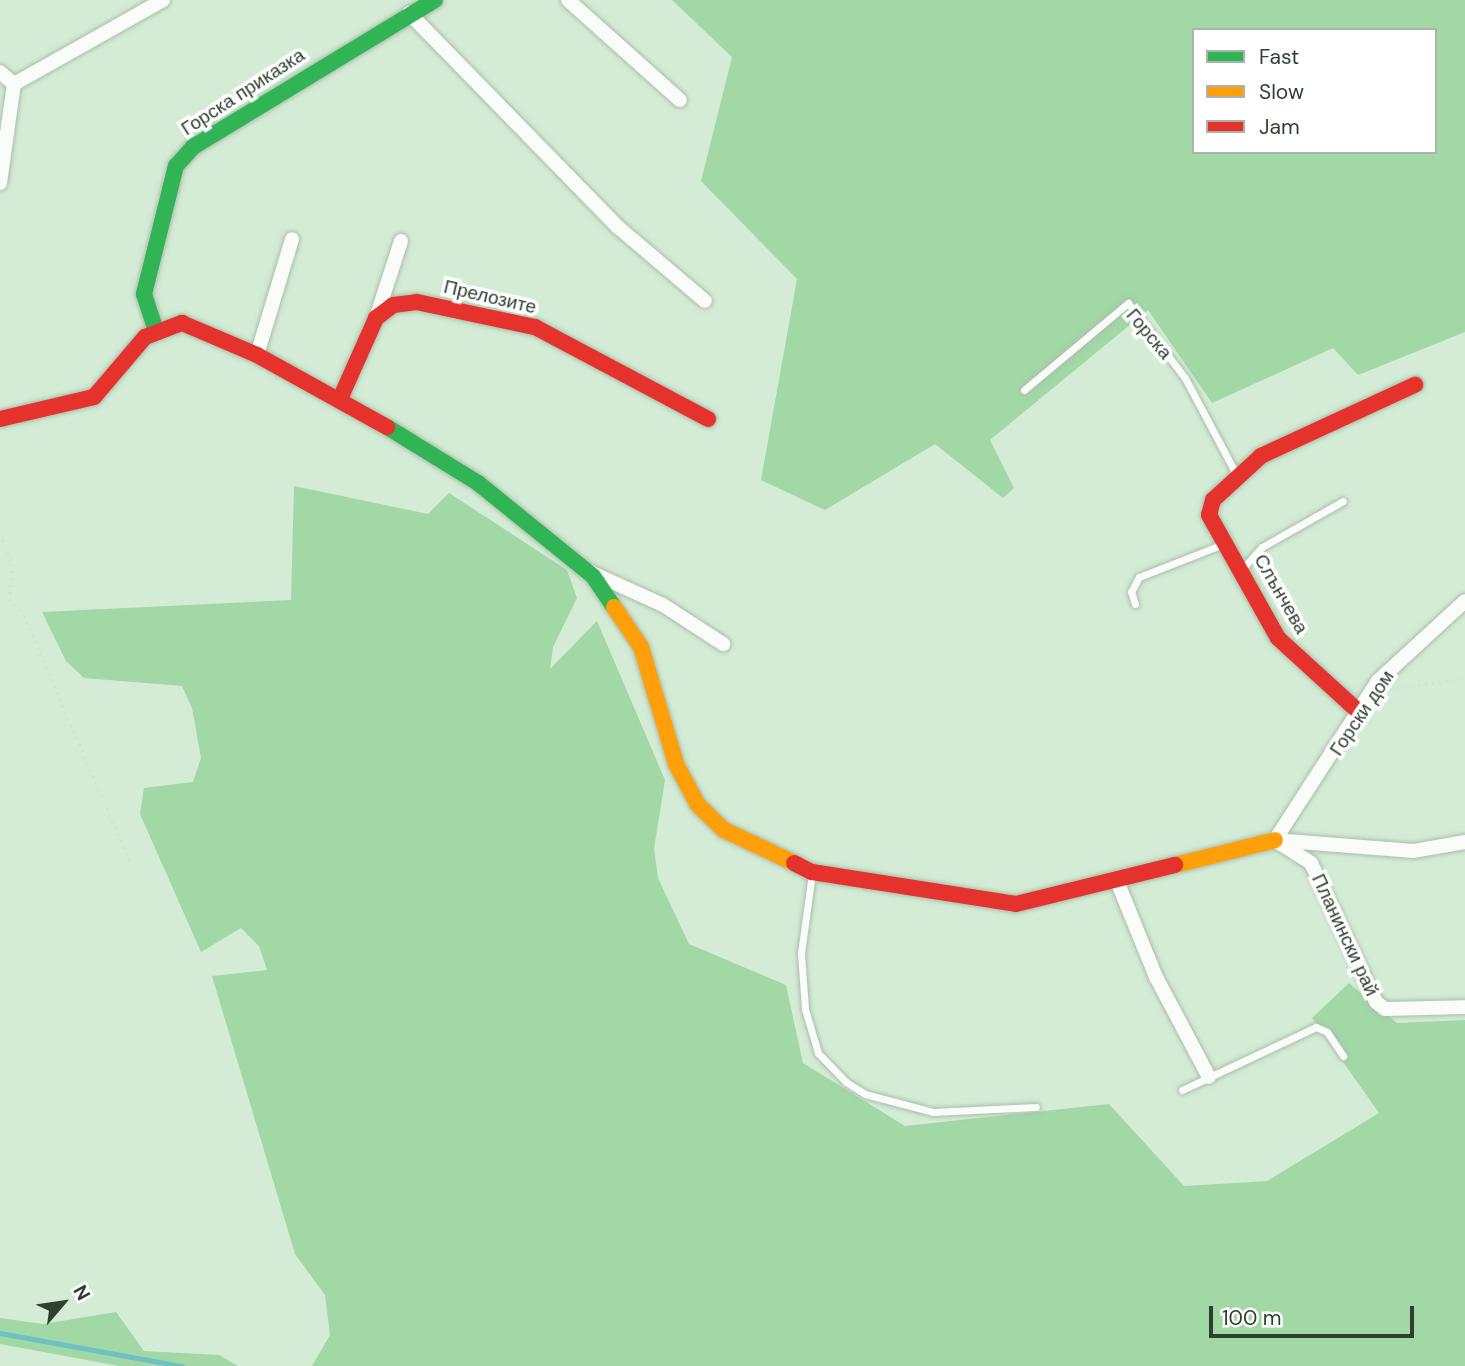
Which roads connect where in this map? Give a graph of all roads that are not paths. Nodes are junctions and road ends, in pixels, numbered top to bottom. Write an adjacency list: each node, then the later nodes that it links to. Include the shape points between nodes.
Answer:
1 (163, 0): 6 (street)
2 (435, 0): 4 (street, Горска приказка)
3 (568, 0): 7 (street)
4 (409, 13): 11 (street, via 618,227); 13 (street, Горска приказка, via 193,147 176,166 144,294)
5 (0, 72): 6 (street)
6 (14, 84): 8 (street)
7 (680, 100)
8 (0, 183)
9 (292, 239): 14 (street)
10 (401, 241): 12 (street)
11 (705, 301)
12 (376, 318): 17 (street); 19 (street, Прелозите, via 393,306 417,302 535,327)
13 (155, 328): 14 (street, via 182,323); 18 (street, via 94,397)
14 (257, 355): 17 (street)
15 (1415, 385): 20 (street, Слънчева, via 1261,456)
16 (1024, 390): 20 (lane, Горска, via 1128,303 1185,378)
17 (340, 399): 24 (street, via 478,483)
18 (0, 419)
19 (708, 419)
20 (1238, 477): 22 (street, Слънчева, via 1213,500 1209,515)
21 (1343, 501): 23 (lane, via 1262,547)
22 (1224, 543): 23 (street, Слънчева); 26 (lane, via 1133,582)
23 (1243, 568): 28 (street, Слънчева, via 1278,638)
24 (588, 571): 27 (street, via 663,605); 31 (street, via 641,647 676,764 698,805 724,830)
25 (1465, 601): 28 (street, Горски дом, via 1441,617)
26 (1135, 604)
27 (723, 644)
28 (1359, 712): 29 (street, Горски дом)
29 (1275, 840): 30 (street, via 1414,850); 32 (street); 33 (street, Планински рай, via 1311,863 1376,1002 1385,1009)
30 (1465, 842)
31 (812, 872): 32 (street, via 1016,904); 37 (lane, via 801,953 805,1009 818,1053 865,1094 933,1112)
32 (1117, 881): 35 (street, via 1160,987)
33 (1465, 1007)
34 (1343, 1056): 35 (lane, via 1327,1032 1316,1027)
35 (1209, 1077): 36 (lane)
36 (1182, 1090)
37 (1036, 1107)

